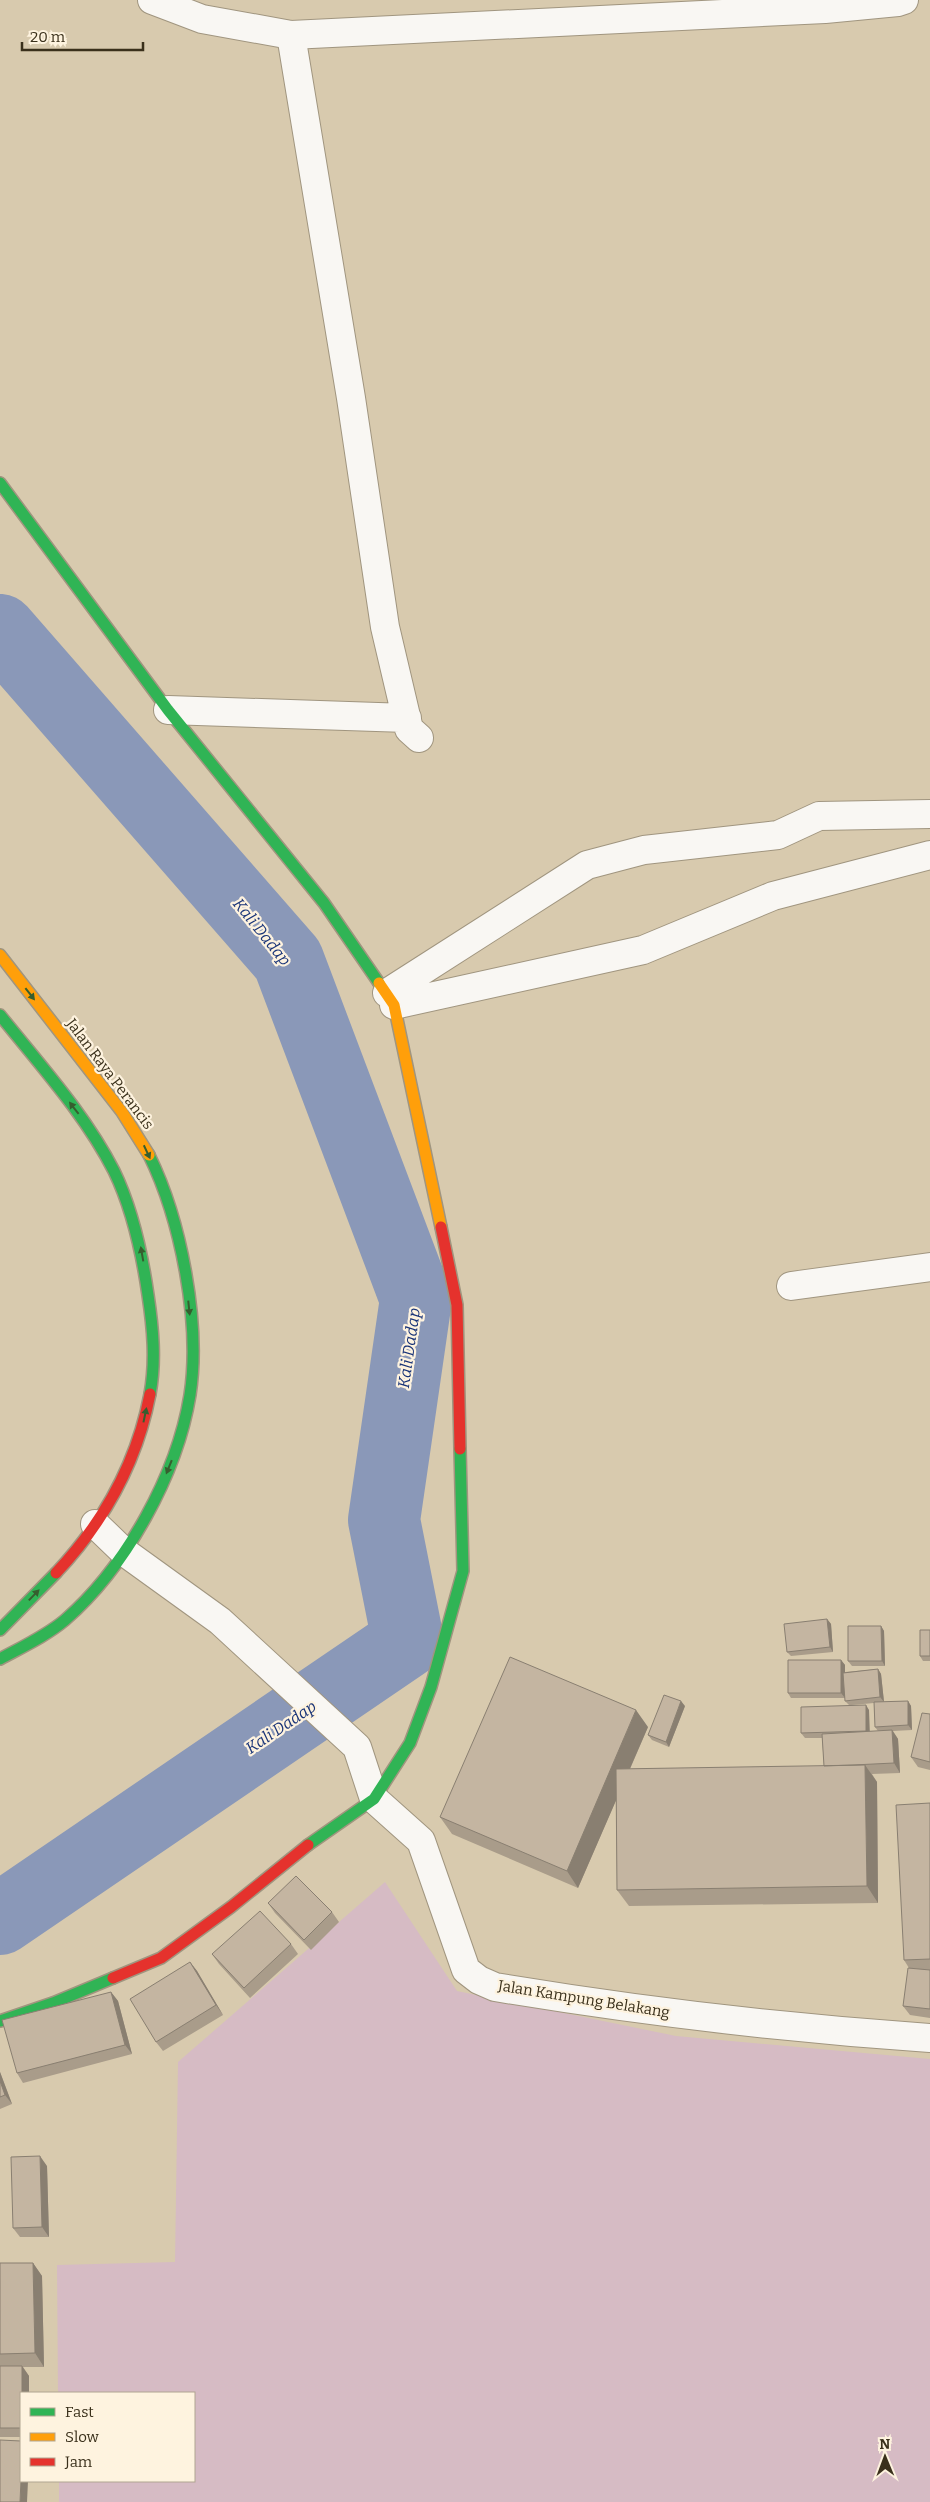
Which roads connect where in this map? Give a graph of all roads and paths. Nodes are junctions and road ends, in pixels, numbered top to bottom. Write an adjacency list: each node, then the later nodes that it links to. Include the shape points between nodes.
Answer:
1 (152, 0): 3 (street, via 202,19)
2 (904, 0): 3 (street, via 825,9)
3 (291, 35): 5 (street, via 385,627 413,728)
4 (0, 483): 5 (street)
5 (168, 710): 9 (street, via 324,903)
6 (930, 814): 9 (street, via 819,816 778,835 644,850 586,865)
7 (930, 855): 9 (street, via 773,896 643,950)
8 (0, 955): 14 (street, Jalan Raya Perancis, one-way to 14, via 142,1142 165,1192 180,1244 192,1347 190,1395 177,1448 157,1496)
9 (390, 999): 17 (street, via 457,1305 463,1572 431,1688 410,1743)
10 (0, 1015): 13 (street, one-way to 10, via 123,1477 141,1435 152,1387 153,1347 141,1248 128,1203 107,1159 82,1118)
11 (930, 1267): 12 (street)
12 (791, 1286)
13 (95, 1524): 14 (street); 15 (street, one-way to 13, via 71,1556)
14 (123, 1551): 16 (street, Jalan Raya Perancis, via 102,1580 64,1620); 17 (street, Jalan Kampung Belakang, via 220,1621 357,1747)
15 (0, 1630)
16 (0, 1660)
17 (374, 1798): 18 (street, via 161,1958 53,2003); 19 (street, Jalan Kampung Belakang, via 420,1841 466,1970 495,1987 611,2006 843,2032)
18 (0, 2021)
19 (930, 2038)

